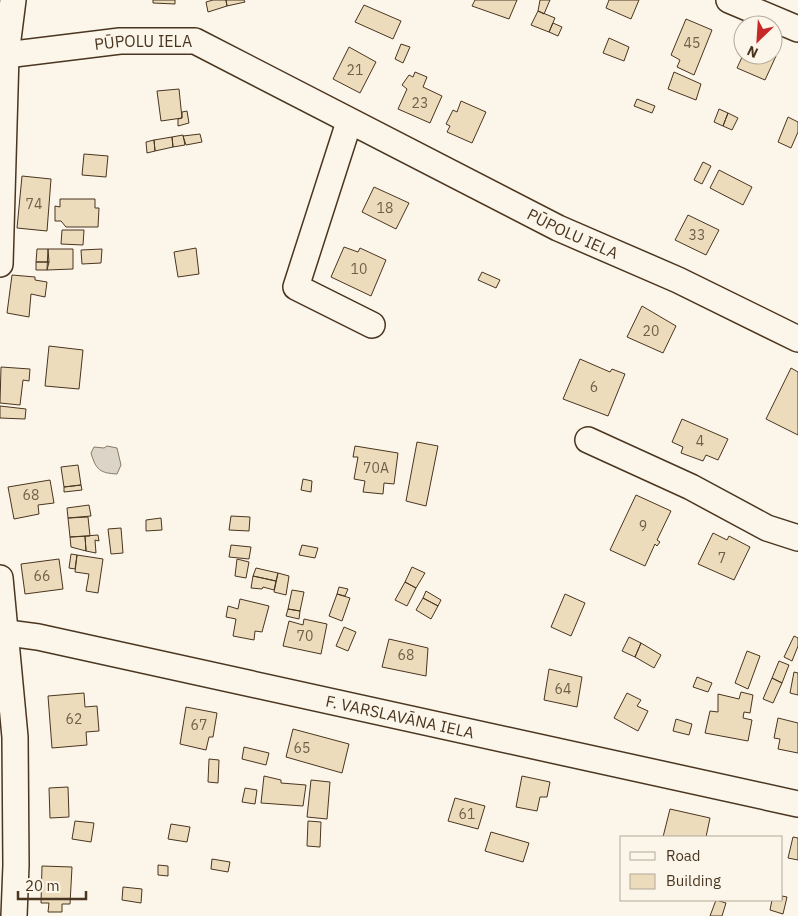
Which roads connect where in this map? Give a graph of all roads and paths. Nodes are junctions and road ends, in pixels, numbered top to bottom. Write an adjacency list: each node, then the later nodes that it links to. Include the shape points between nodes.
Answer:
1 (13, 0): 4 (street)
2 (729, 0): 3 (street)
3 (798, 30)
4 (6, 55): 5 (street, PŪPOLU IELA, via 120,42 195,41); 6 (street)
5 (349, 122): 7 (street, via 296,287); 8 (street, PŪPOLU IELA, via 558,228 678,280)
6 (0, 264)
7 (372, 325)
8 (798, 339)
9 (588, 440): 10 (street, via 691,487 767,528)
10 (798, 538)
11 (0, 578): 12 (street)
12 (3, 632): 13 (street, F. VARSLAVĀNA IELA, via 38,636); 14 (street, via 15,737)
13 (798, 804)
14 (14, 916)

